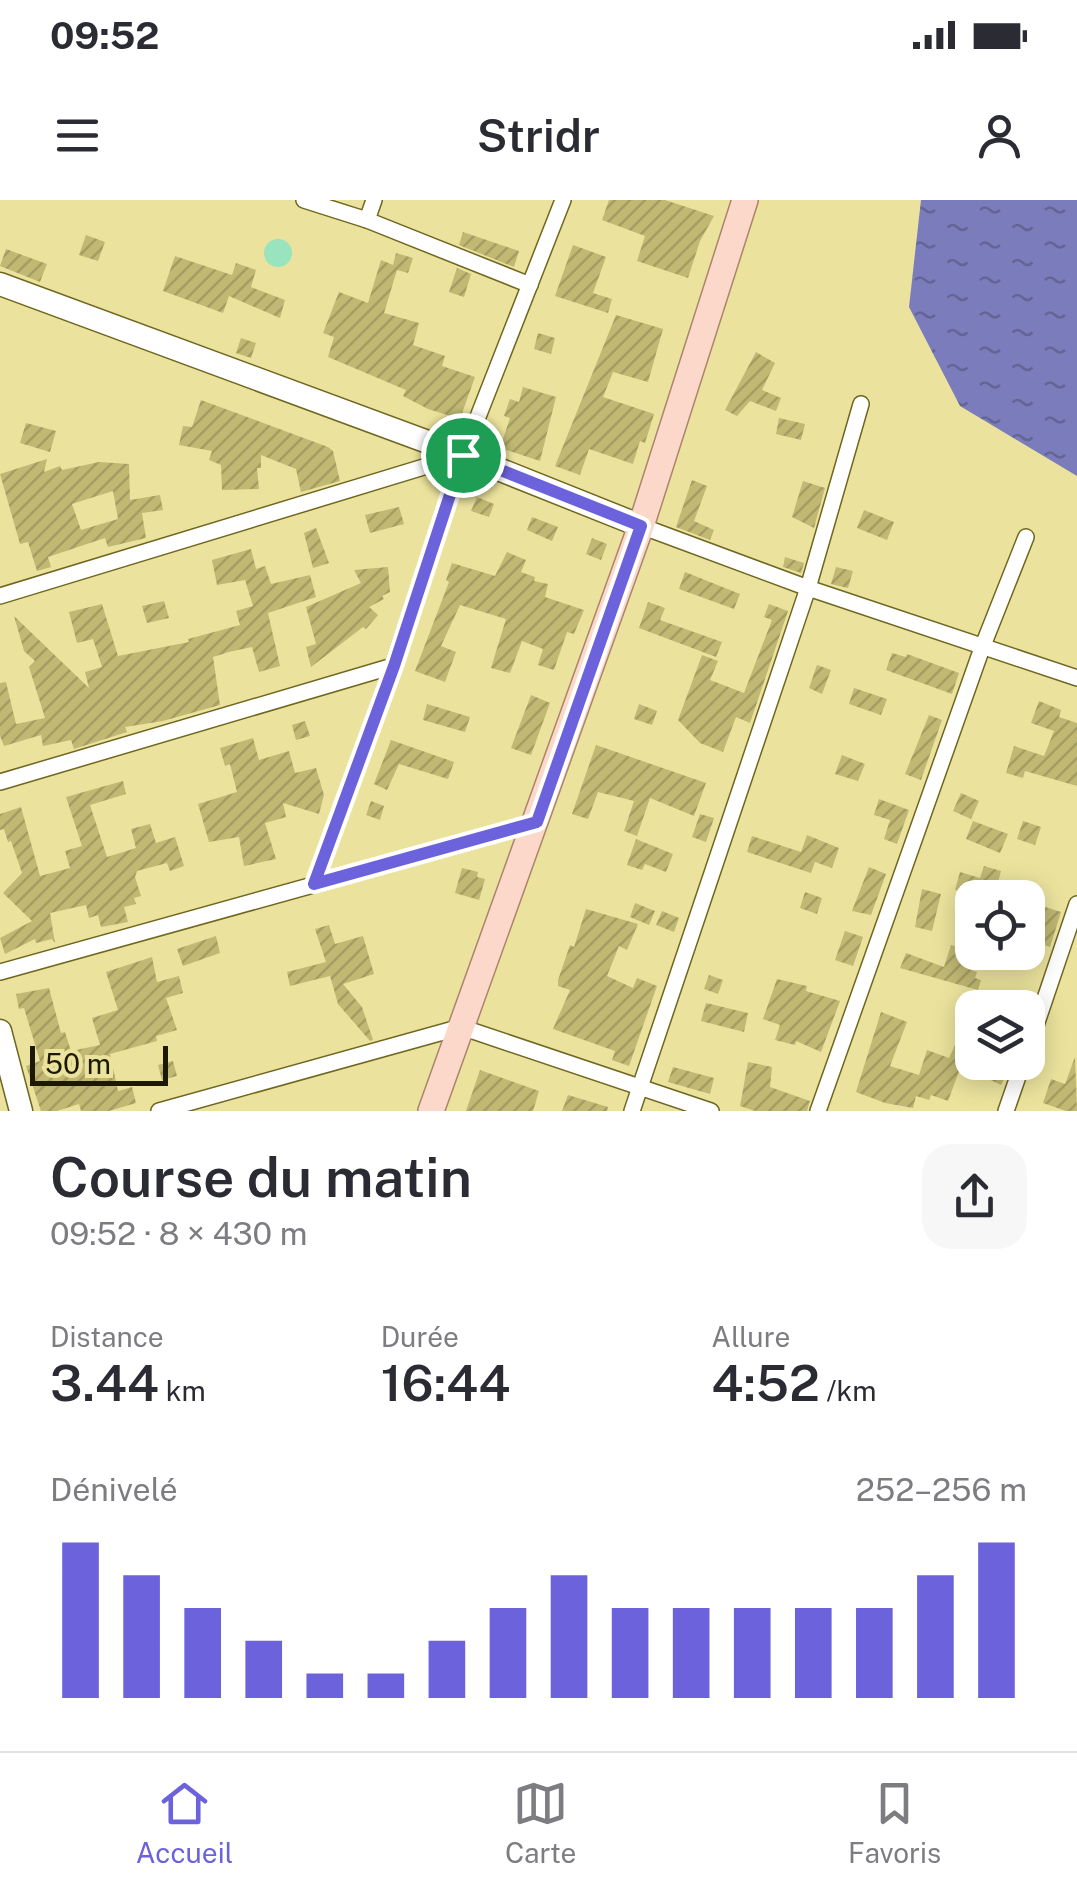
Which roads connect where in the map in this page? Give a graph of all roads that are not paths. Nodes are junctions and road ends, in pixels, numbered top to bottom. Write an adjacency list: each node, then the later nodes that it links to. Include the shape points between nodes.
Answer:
1 (304, 200): 5 (street)
2 (374, 200): 5 (street)
3 (563, 200): 7 (street)
4 (746, 200): 10 (main road)
5 (366, 220): 7 (street)
6 (0, 284): 9 (main road)
7 (530, 285): 9 (street)
8 (861, 404): 12 (street)
9 (463, 455): 10 (main road); 13 (street); 15 (street)
10 (641, 526): 12 (street); 18 (main road)
11 (1026, 537): 14 (street)
12 (808, 588): 14 (street); 26 (street)
13 (0, 596)
14 (982, 648): 16 (street); 32 (street)
15 (394, 666): 17 (street); 19 (street)
16 (1077, 678)
17 (0, 782)
18 (537, 822): 19 (street); 23 (main road)
19 (314, 884): 21 (street)
20 (1077, 904): 22 (street)
21 (0, 972)
22 (1045, 999)
23 (462, 1027): 26 (street); 28 (street); 29 (main road)
24 (0, 1031): 27 (main road)
25 (1017, 1080): 33 (street)
26 (641, 1086): 30 (street); 31 (street)
27 (22, 1111)
28 (159, 1111)
29 (430, 1111)
30 (632, 1111)
31 (711, 1111)
32 (818, 1111)
33 (1006, 1111)

